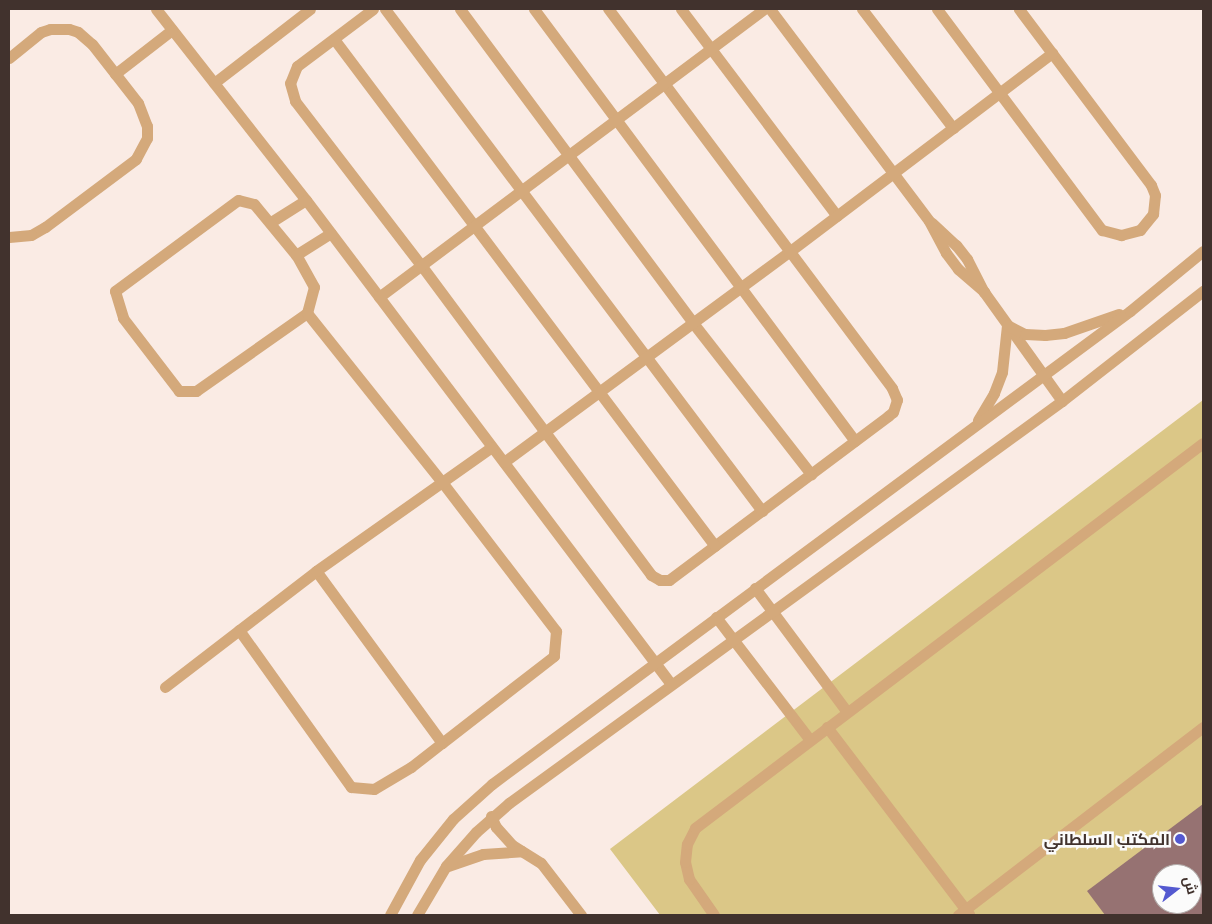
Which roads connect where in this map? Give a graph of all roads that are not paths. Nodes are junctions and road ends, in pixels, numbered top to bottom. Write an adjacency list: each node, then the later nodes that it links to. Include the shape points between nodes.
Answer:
1 (156, 9): 14 (lane)
2 (310, 9): 20 (lane)
3 (373, 9): 15 (lane)
4 (385, 9): 27 (lane)
5 (460, 9): 25 (lane)
6 (534, 9): 23 (lane)
7 (608, 9): 21 (lane)
8 (681, 9): 16 (lane)
9 (764, 9): 16 (lane)
10 (770, 9): 26 (lane)
11 (862, 9): 24 (lane)
12 (937, 9): 22 (lane)
13 (1019, 9): 17 (lane)
14 (172, 30): 19 (lane); 20 (lane)
15 (334, 39): 31 (lane); 37 (lane, via 298,66 290,83 291,92)
16 (711, 49): 21 (lane); 29 (lane)
17 (1052, 53): 22 (lane); 22 (lane, via 1151,185 1155,195 1153,214 1140,230 1121,236 1102,230)
18 (9, 58): 19 (lane, via 41,32 69,29 86,37)
19 (115, 74): 33 (lane, via 144,114 147,138 143,149 127,167 45,227 31,235)
20 (214, 83): 28 (lane)
21 (664, 84): 23 (lane); 35 (lane)
22 (1001, 92): 24 (lane)
23 (616, 121): 25 (lane); 38 (lane)
24 (953, 128): 26 (lane)
25 (570, 156): 27 (lane); 43 (lane)
26 (894, 173): 29 (lane); 44 (lane, via 929,221 946,254 984,292)
27 (521, 191): 31 (lane); 45 (lane)
28 (306, 200): 30 (lane); 32 (lane)
29 (837, 216): 35 (lane)
30 (270, 222): 36 (lane); 42 (lane, via 254,204 238,200 115,291 122,318 179,391 196,391)
31 (474, 226): 37 (lane); 47 (lane)
32 (331, 233): 36 (lane); 40 (lane)
33 (9, 237)
34 (1203, 251): 41 (lane)
35 (789, 252): 38 (lane); 51 (lane, via 896,393 893,412)
36 (296, 255): 42 (lane, via 314,287)
37 (421, 266): 40 (lane); 50 (lane)
38 (741, 287): 43 (lane); 51 (lane)
39 (1203, 291): 48 (lane)
40 (379, 297): 53 (lane)
41 (1130, 310): 44 (lane, via 1064,333 1045,336 1025,334); 46 (lane)
42 (307, 313): 56 (lane)
43 (693, 323): 45 (lane); 55 (lane)
44 (1008, 325): 46 (lane); 49 (lane, via 1003,364 994,393)
45 (648, 357): 47 (lane); 57 (lane)
46 (1044, 375): 48 (lane); 49 (lane)
47 (601, 391): 50 (lane); 58 (lane)
48 (1062, 400): 61 (lane)
49 (969, 431): 60 (lane)
50 (545, 433): 54 (lane); 58 (lane, via 651,575 669,580)
51 (855, 441): 55 (lane)
52 (1203, 443): 68 (lane)
53 (492, 447): 54 (lane); 56 (lane)
54 (504, 462): 65 (lane)
55 (811, 474): 57 (lane)
56 (442, 482): 59 (lane); 72 (lane, via 556,631 554,656)
57 (762, 511): 58 (lane)
58 (715, 546)
59 (316, 571): 63 (lane); 72 (lane)
60 (755, 588): 61 (lane); 62 (lane)
61 (772, 612): 64 (lane); 68 (lane)
62 (716, 617): 64 (lane); 65 (lane)
63 (239, 630): 67 (lane); 72 (lane, via 351,787 374,789)
64 (734, 640): 66 (lane); 71 (lane)
65 (655, 662): 66 (lane); 77 (lane, via 492,784 453,819 420,860)
66 (671, 684): 73 (lane)
67 (165, 687)
68 (847, 712): 69 (lane)
69 (827, 727): 71 (lane); 76 (lane)
70 (1203, 727): 76 (lane)
71 (810, 740): 80 (lane, via 695,828 687,844 684,862 688,879)
72 (442, 743)
73 (492, 816): 74 (lane, via 503,836); 75 (lane)
74 (522, 851): 75 (lane, via 483,854); 79 (lane, via 540,862)
75 (446, 866): 78 (lane)
76 (964, 913)
77 (390, 915)
78 (417, 915)
79 (581, 915)
80 (714, 915)

